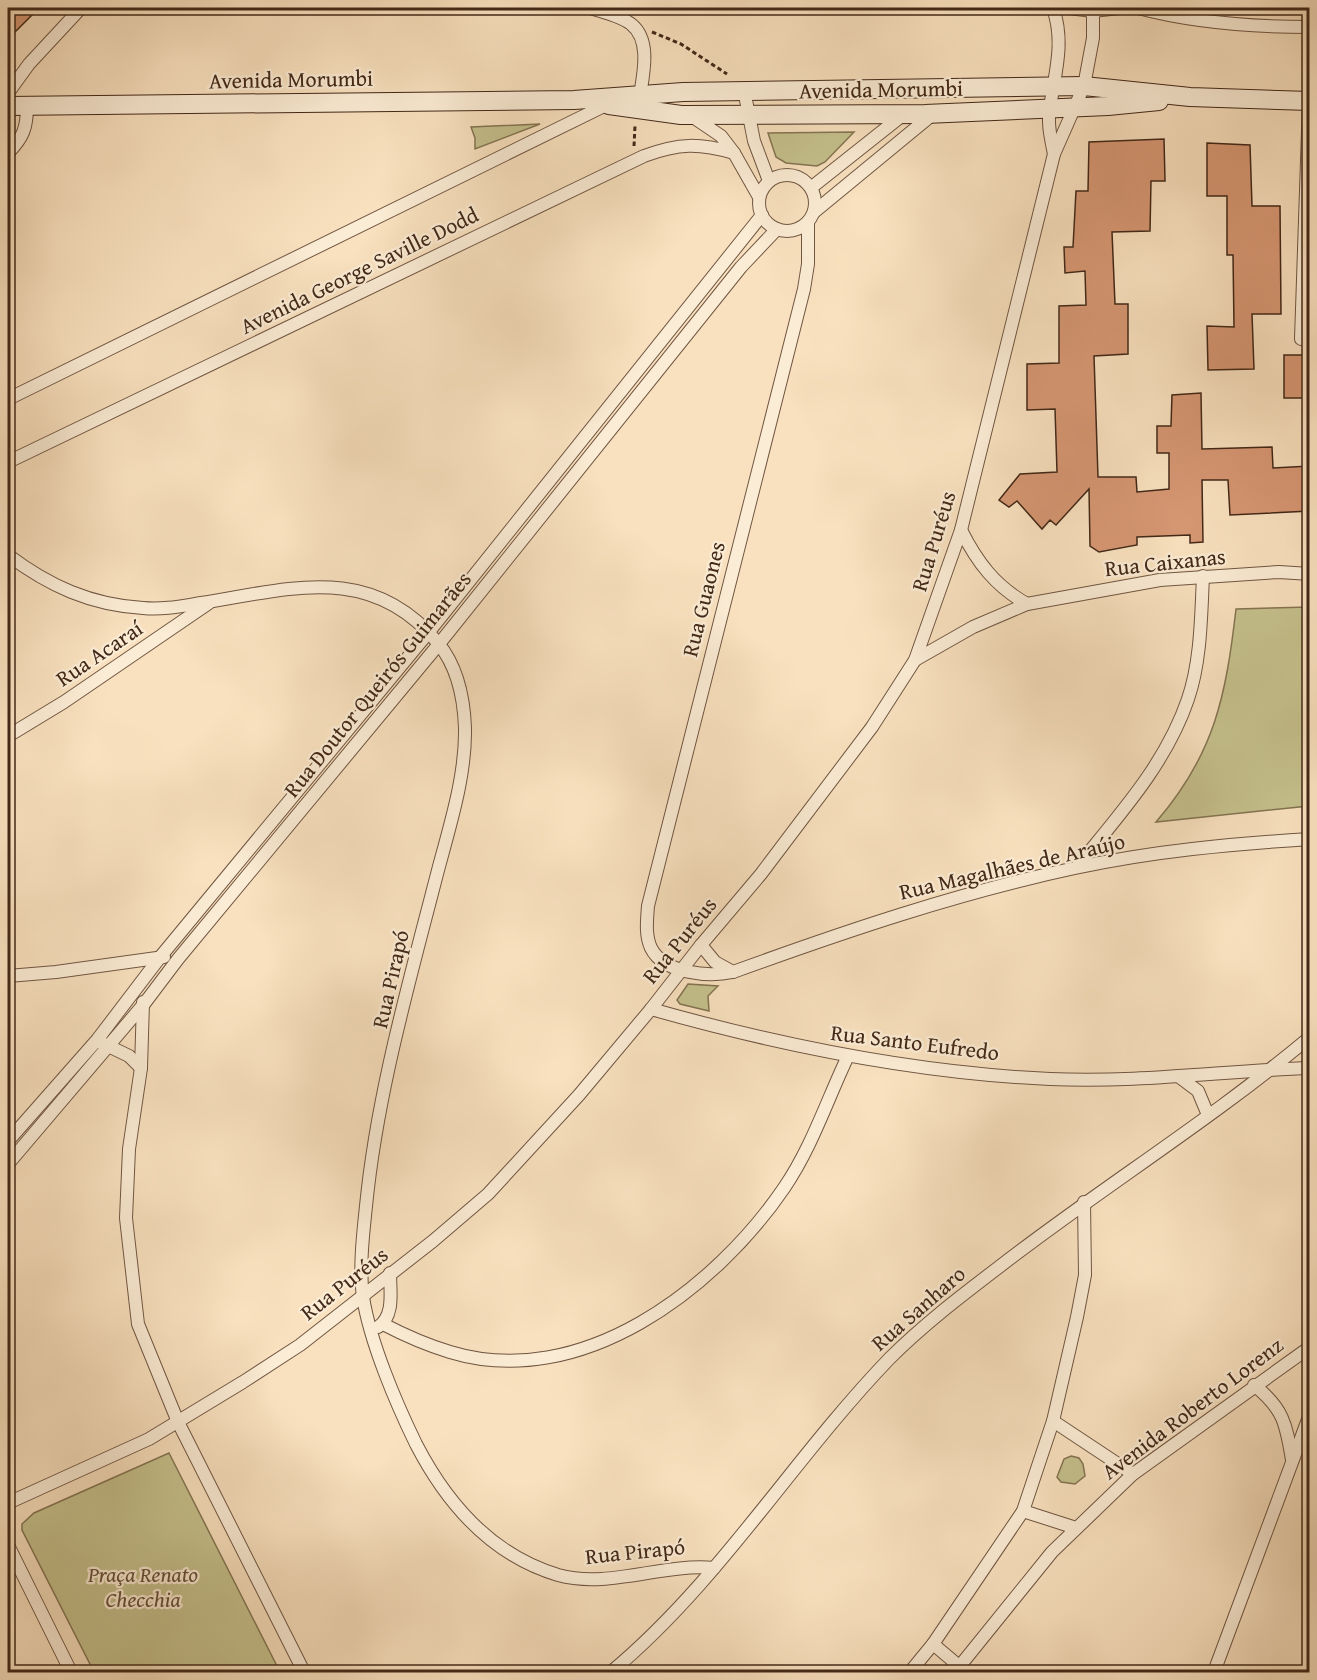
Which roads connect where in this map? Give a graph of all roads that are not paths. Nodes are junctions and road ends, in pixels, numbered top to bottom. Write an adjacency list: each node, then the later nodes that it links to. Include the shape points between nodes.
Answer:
1 (81, 8): 13 (street)
2 (591, 8): 20 (street, via 632,24 640,39 644,56)
3 (1053, 8): 10 (street, Rua Puréus, via 1060,35)
4 (1069, 8): 7 (street)
5 (1119, 8): 7 (street)
6 (1138, 8): 8 (street, via 1203,21)
7 (1093, 9): 9 (street, Rua Puréus, via 1094,38)
8 (1310, 27)
9 (1084, 86): 10 (main road, Avenida Morumbi); 14 (main road, Avenida Morumbi); 21 (street, Rua Puréus)
10 (1054, 87): 11 (main road, Avenida Morumbi); 22 (street, Rua Puréus)
11 (947, 88): 12 (main road, Avenida Morumbi); 24 (main road, via 917,101)
12 (744, 90): 20 (main road, Avenida Morumbi); 26 (street)
13 (8, 93)
14 (1190, 97): 16 (main road, Avenida Morumbi); 21 (main road, Avenida Morumbi)
15 (574, 100): 17 (main road, Avenida Morumbi); 19 (main road, Avenida Morumbi); 20 (main road, Avenida Morumbi)
16 (1309, 101): 36 (street)
17 (606, 105): 20 (main road, Avenida Morumbi); 37 (street, Avenida George Saville Dodd)
18 (8, 106): 19 (main road, Avenida Morumbi)
19 (27, 106): 27 (street, via 26,130)
20 (636, 108): 25 (main road, Avenida Morumbi)
21 (1075, 108): 22 (main road, Avenida Morumbi); 29 (street, Rua Puréus)
22 (1049, 109): 23 (main road, Avenida Morumbi); 29 (street, Rua Puréus)
23 (934, 113): 24 (main road, Avenida Morumbi); 34 (street)
24 (905, 114): 26 (main road, Avenida Morumbi); 31 (street)
25 (689, 115): 26 (main road, Avenida Morumbi); 28 (street, via 721,136)
26 (747, 115): 30 (street)
27 (8, 153)
28 (734, 153): 32 (street); 38 (street, Avenida George Saville Dodd, via 686,144 620,166)
29 (1054, 154): 39 (street, Rua Puréus)
30 (769, 181): 31 (street, via 777,176 796,175); 32 (street)
31 (812, 187): 34 (street, via 815,195)
32 (759, 197): 33 (street)
33 (762, 215): 35 (street); 45 (street, Rua Doutor Queirós Guimarães)
34 (811, 218): 35 (street, via 793,231); 54 (street, Rua Guaones, via 804,288 648,906 647,930 652,951)
35 (777, 229): 46 (street, Rua Doutor Queirós Guimarães, via 741,267)
36 (1301, 339)
37 (8, 399)
38 (8, 462)
39 (961, 530): 44 (street, via 988,573 1005,592); 47 (street, Rua Puréus)
40 (8, 555): 43 (street, Rua Pirapó, via 63,591 101,603 144,609)
41 (1310, 574): 42 (street, Rua Caixanas)
42 (1203, 576): 44 (street, Rua Caixanas); 50 (street, via 1196,664 1174,732 1158,763)
43 (212, 601): 45 (street, Rua Pirapó, via 299,586 348,588 397,605); 48 (street, Rua Acaraí)
44 (1027, 604): 47 (street, Rua Caixanas, via 973,627)
45 (428, 633): 46 (street, Rua Pirapó); 52 (street, Rua Doutor Queirós Guimarães)
46 (439, 644): 53 (street, Rua Doutor Queirós Guimarães); 72 (street, Rua Pirapó, via 459,682 465,730 463,756 371,1156)
47 (915, 660): 51 (street, Rua Puréus, via 872,727 761,874)
48 (8, 736)
49 (1310, 839): 50 (street, Rua Magalhães de Araújo)
50 (1077, 867): 55 (street, Rua Magalhães de Araújo, via 879,920)
51 (700, 945): 54 (street, Rua Puréus); 55 (street, via 715,962)
52 (161, 956): 53 (street); 56 (street); 57 (street, Rua Doutor Queirós Guimarães)
53 (178, 958): 58 (street, Rua Doutor Queirós Guimarães)
54 (681, 969): 55 (street, Rua Magalhães de Araújo, via 714,975); 59 (street, Rua Puréus)
55 (733, 972)
56 (8, 976)
57 (138, 986): 58 (street); 61 (street, Rua Doutor Queirós Guimarães)
58 (144, 1004): 61 (street, Rua Doutor Queirós Guimarães); 63 (street)
59 (651, 1009): 62 (street, Rua Santo Eufredo, via 734,1033); 71 (street, Rua Puréus, via 488,1194)
60 (1310, 1037): 65 (street, Rua Sanharo)
61 (102, 1042): 63 (street, via 129,1056); 68 (street, Rua Doutor Queirós Guimarães); 69 (street, Rua Doutor Queirós Guimarães)
62 (848, 1056): 66 (street, Rua Santo Eufredo, via 952,1071 1050,1079); 73 (street, via 818,1126 786,1186 754,1228 697,1284 627,1330 582,1349 512,1360 451,1353)
63 (141, 1068): 79 (street, via 129,1149 126,1218 130,1259 138,1324)
64 (1310, 1068): 65 (street, Rua Santo Eufredo)
65 (1271, 1069): 66 (street, Rua Santo Eufredo); 67 (street, Rua Sanharo)
66 (1177, 1076): 67 (street, via 1198,1091)
67 (1208, 1115): 70 (street, Rua Sanharo)
68 (8, 1142)
69 (9, 1160)
70 (1084, 1202): 78 (street, via 1085,1275); 86 (street, Rua Sanharo, via 957,1299 889,1359)
71 (390, 1273): 72 (street, Rua Puréus); 73 (street, via 390,1303)
72 (363, 1295): 74 (street, Rua Pirapó); 79 (street, Rua Puréus, via 300,1345)
73 (383, 1324): 74 (street)
74 (371, 1331): 86 (street, Rua Pirapó, via 402,1415 431,1473 469,1522 505,1551 557,1575 582,1579 668,1568)
75 (1310, 1347): 76 (street, Avenida Roberto Lorenz)
76 (1254, 1385): 80 (street, via 1280,1409); 81 (street, Avenida Roberto Lorenz)
77 (1310, 1414): 80 (street)
78 (1053, 1421): 81 (street); 83 (street)
79 (178, 1422): 82 (street, Rua Puréus, via 100,1463); 90 (street)
80 (1292, 1462): 93 (street)
81 (1133, 1474): 84 (street, Avenida Roberto Lorenz)
82 (8, 1503)
83 (1023, 1511): 84 (street); 87 (street)
84 (1076, 1528): 88 (street, Avenida Roberto Lorenz)
85 (8, 1545): 89 (street)
86 (714, 1568): 91 (street, Rua Sanharo, via 686,1602)
87 (933, 1644): 88 (street); 92 (street)
88 (957, 1670)
89 (71, 1672)
90 (304, 1672)
91 (610, 1672)
92 (910, 1672)
93 (1214, 1672)

